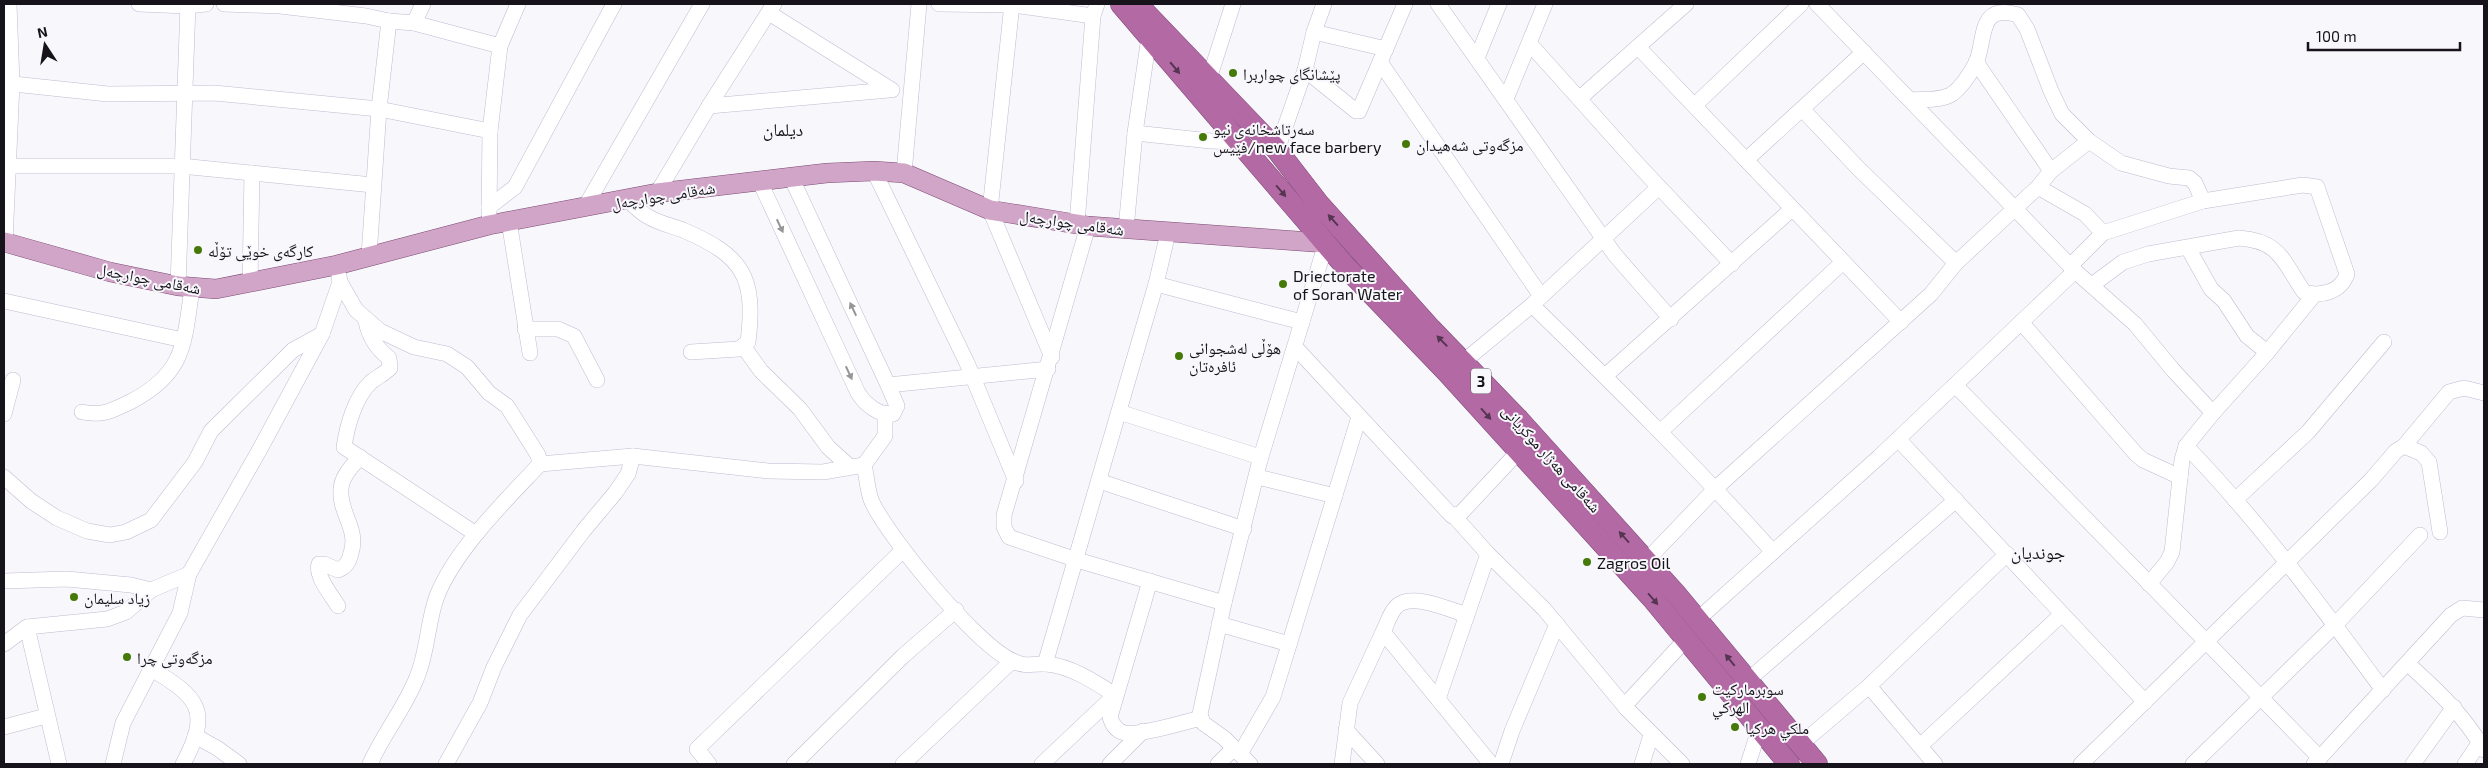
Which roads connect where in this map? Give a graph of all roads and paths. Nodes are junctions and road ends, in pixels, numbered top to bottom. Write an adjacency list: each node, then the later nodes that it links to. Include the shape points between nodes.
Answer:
1 (9, 4): 40 (street)
2 (139, 4): 22 (street)
3 (206, 4): 22 (street)
4 (224, 4): 23 (street)
5 (423, 4): 28 (street)
6 (518, 4): 32 (street)
7 (614, 4): 75 (street, via 515,187)
8 (702, 4): 71 (street)
9 (918, 4): 43 (street)
10 (939, 4): 24 (street)
11 (1121, 4): 30 (highway, شەقامی ھەژار موکریانی / 3)
12 (1137, 4): 39 (highway, شەقامی ھەژار موکریانی / 3)
13 (1233, 4): 39 (street)
14 (1324, 4): 29 (street)
15 (1405, 4): 35 (street)
16 (1438, 4): 36 (street)
17 (1499, 4): 36 (street)
18 (1546, 4): 31 (street)
19 (1685, 4): 33 (street)
20 (1800, 4): 47 (street)
21 (1817, 4): 34 (street)
22 (187, 5): 42 (street)
23 (281, 5): 27 (street)
24 (1012, 5): 26 (street); 74 (street)
25 (772, 8): 41 (street); 48 (street)
26 (1095, 10): 77 (street)
27 (389, 21): 28 (street); 49 (street)
28 (414, 23): 32 (street)
29 (1314, 32): 35 (street); 38 (street)
30 (1149, 37): 52 (street); 54 (highway, شەقامی ھەژار موکریانی / 3, one-way to 54)
31 (1530, 44): 44 (street); 45 (street)
32 (500, 46): 51 (street)
33 (1638, 47): 44 (street); 47 (street)
34 (1864, 52): 46 (street); 50 (street)
35 (1383, 56): 38 (street, via 1358,112); 96 (street)
36 (1477, 58): 45 (street)
37 (1976, 62): 46 (street, via 1951,95); 53 (street, via 1982,32 1988,21 1995,15 2009,12 2018,15 2027,29 2062,114); 60 (street)
38 (1305, 70): 55 (street)
39 (1209, 79): 55 (highway, شەقامی ھەژار موکریانی / 3)
40 (8, 83): 42 (street, via 108,94); 57 (street)
41 (889, 90): 43 (street); 48 (street)
42 (183, 94): 49 (street, via 214,93); 58 (street)
43 (910, 94): 62 (street)
44 (1580, 98): 67 (street)
45 (1506, 99): 81 (street)
46 (1910, 100): 73 (street)
47 (1695, 105): 56 (street)
48 (709, 106): 68 (street)
49 (379, 109): 51 (street); 65 (street)
50 (1802, 109): 56 (street); 88 (street)
51 (490, 131): 75 (street)
52 (1135, 133): 54 (street); 78 (street)
53 (2089, 141): 60 (street); 70 (street, via 2121,164 2189,178 2195,183)
54 (1238, 142): 83 (highway, شەقامی ھەژار موکریانی / 3, one-way to 83)
55 (1277, 150): 112 (highway, شەقامی ھەژار موکریانی / 3, one-way to 55, via 1318,202)
56 (1746, 160): 72 (street)
57 (6, 166): 58 (street); 82 (street)
58 (181, 166): 61 (street); 94 (street)
59 (874, 171): 62 (main road, شەقامی چوارچەل); 63 (main road, شەقامی چوارچەل); 114 (street)
60 (2051, 171): 66 (street)
61 (252, 173): 65 (street); 91 (street)
62 (904, 173): 74 (main road, شەقامی چوارچەل)
63 (791, 177): 64 (main road, شەقامی چوارچەل); 119 (street, one-way to 63)
64 (760, 182): 68 (main road, شەقامی چوارچەل); 125 (street, one-way to 125, via 858,392 872,407)
65 (373, 184): 85 (street)
66 (2038, 187): 73 (street); 80 (street, via 2085,214)
67 (1659, 188): 81 (street); 87 (street)
68 (657, 194): 69 (main road, شەقامی چوارچەل)
69 (627, 199): 71 (main road, شەقامی چوارچەل); 107 (street, via 648,217 702,238 737,263 745,275 750,298 748,342)
70 (2202, 201): 80 (street); 95 (street, via 2303,185 2317,187 2347,274 2337,288)
71 (585, 207): 76 (main road, شەقامی چوارچەل)
72 (1792, 209): 86 (street); 87 (street)
73 (2015, 209): 88 (street); 89 (street)
74 (990, 210): 77 (main road, شەقامی چوارچەل); 113 (street)
75 (489, 216): 76 (main road, شەقامی چوارچەل); 85 (main road, شەقامی چوارچەل)
76 (509, 221): 103 (street)
77 (1083, 225): 78 (main road, شەقامی چوارچەل); 113 (street)
78 (1126, 229): 79 (main road, شەقامی چوارچەل)
79 (1168, 233): 83 (main road, شەقامی چوارچەل); 92 (street)
80 (2102, 234): 89 (street)
81 (1603, 238): 96 (street); 98 (street)
82 (4, 242): 94 (main road, شەقامی چوارچەل, via 110,272)
83 (1326, 243): 100 (street); 127 (highway, شەقامی ھەژار موکریانی / 3, one-way to 127)
84 (2188, 248): 93 (street, via 2148,254 2123,262); 95 (street, via 2238,238 2252,239 2274,248 2284,258 2304,292); 111 (street, via 2211,289 2224,301 2247,336)
85 (369, 256): 90 (main road, شەقامی چوارچەل)
86 (1843, 262): 101 (street); 128 (street)
87 (1732, 264): 98 (street)
88 (1956, 264): 101 (street, via 1931,294)
89 (2072, 268): 93 (street); 102 (street)
90 (338, 273): 91 (main road, شەقامی چوارچەل); 99 (street, via 356,310); 104 (street)
91 (250, 283): 94 (main road, شەقامی چوارچەل, via 216,289)
92 (1156, 284): 100 (street); 122 (street)
93 (2092, 285): 123 (street, via 2135,324)
94 (185, 287): 105 (street)
95 (2314, 295): 111 (street)
96 (1537, 300): 112 (street); 115 (street)
97 (4, 301): 105 (street)
98 (1671, 319): 115 (street)
99 (366, 321): 134 (street, via 369,335 391,362 390,368 365,390 347,426 344,446); 136 (street, via 400,342 457,358 489,392 508,406 538,455)
100 (1302, 322): 108 (street)
101 (1901, 322): 143 (street)
102 (2021, 322): 118 (street); 140 (street, via 2136,454)
103 (525, 329): 110 (street); 117 (street, via 558,329 574,336)
104 (322, 334): 138 (street, via 292,350 211,431 195,462 151,520 126,532 110,535 87,531 57,518); 159 (street)
105 (183, 340): 121 (street, via 176,364 156,386 113,410 98,415)
106 (2384, 342): 146 (street, via 2308,432)
107 (743, 346): 109 (street, via 739,349); 137 (street, via 761,371 800,409 828,447)
108 (1296, 348): 126 (street); 135 (street)
109 (690, 352)
110 (530, 353)
111 (2266, 354): 123 (street)
112 (1463, 362): 127 (highway, شەقامی ھەژار موکریانی / 3)
113 (1050, 363): 114 (street); 141 (street)
114 (972, 375): 119 (street); 141 (street)
115 (1605, 376): 128 (street)
116 (13, 380): 124 (street)
117 (597, 380)
118 (1955, 384): 129 (street); 162 (street)
119 (888, 385): 125 (street, via 897,406 895,412)
120 (2484, 393): 131 (street, via 2464,388 2449,392)
121 (82, 412)
122 (1119, 412): 135 (street, via 1257,456); 142 (street)
123 (2213, 413): 130 (street)
124 (4, 414)
125 (885, 414): 137 (street, via 885,436)
126 (1359, 417): 144 (street); 147 (street, via 1444,510)
127 (1512, 427): 132 (highway, شەقامی ھەژار موکریانی / 3); 157 (highway, شەقامی ھەژار موکریانی / 3, one-way to 127)
128 (1660, 432): 143 (street)
129 (1898, 439): 145 (street); 153 (street)
130 (2186, 446): 140 (street); 146 (street)
131 (2404, 446): 149 (street, via 2421,453 2428,462); 158 (street, via 2396,450 2371,480)
132 (1519, 451): 147 (street, via 1461,513); 176 (highway, شەقامی ھەژار موکریانی / 3, one-way to 176)
133 (632, 456): 136 (street); 137 (street, via 761,471 822,472); 212 (street, via 628,474 615,493 520,615 480,703)
134 (360, 457): 150 (street); 165 (street, via 348,471 341,490 354,532 350,558 345,567 338,570 324,564 318,567)
135 (1260, 460): 139 (street)
136 (540, 464): 150 (street)
137 (857, 466): 152 (street, via 871,500)
138 (4, 477)
139 (1258, 477): 144 (street); 148 (street)
140 (2180, 477): 162 (street, via 2172,552)
141 (1016, 481): 156 (street, via 1004,515 1004,526 1010,537)
142 (1100, 482): 148 (street); 156 (street)
143 (1716, 488): 153 (street); 157 (street)
144 (1335, 496): 179 (street)
145 (1956, 500): 155 (street); 184 (street)
146 (2235, 500): 158 (street)
147 (1454, 516): 154 (street)
148 (1244, 529): 164 (street)
149 (2440, 532)
150 (476, 534): 211 (street, via 438,594 418,676 404,707)
151 (2420, 535): 173 (street)
152 (903, 550): 166 (street); 213 (street, via 697,749)
153 (1772, 552): 170 (street)
154 (1488, 554): 169 (street); 172 (street)
155 (2007, 554): 168 (street); 185 (street)
156 (1077, 560): 160 (street); 182 (street)
157 (1646, 561): 170 (highway, شەقامی ھەژار موکریانی / 3)
158 (2288, 562): 173 (street); 177 (street)
159 (189, 574): 163 (street); 183 (street, via 180,613)
160 (1150, 581): 164 (street); 187 (street)
161 (4, 582): 163 (street, via 67,578 132,584)
162 (2149, 584): 177 (street)
163 (151, 590): 174 (street, via 126,612 107,619)
164 (1224, 603): 171 (street)
165 (338, 606)
166 (956, 610): 180 (street, via 980,636); 214 (street, via 903,656)
167 (2484, 610): 181 (street, via 2462,608 2451,614)
168 (2062, 614): 190 (street); 202 (street)
169 (1467, 615): 175 (street, via 1417,600 1406,601 1396,607); 189 (street)
170 (1697, 620): 184 (highway, شەقامی ھەژار موکریانی / 3, one-way to 170)
171 (1219, 624): 179 (street); 194 (street)
172 (1557, 624): 192 (street); 221 (street)
173 (2335, 624): 186 (street); 188 (street)
174 (27, 628): 178 (street); 193 (street)
175 (1383, 632): 189 (street); 196 (street, via 1350,703)
176 (1687, 638): 192 (street, via 1627,702); 197 (highway, شەقامی ھەژار موکریانی / 3)
177 (2206, 643): 188 (street); 190 (street)
178 (4, 644)
179 (1289, 644): 204 (street, via 1273,697)
180 (1012, 661): 182 (street, via 1031,666); 206 (street)
181 (2406, 663): 186 (street); 191 (street)
182 (1045, 664): 187 (street, via 1092,680)
183 (150, 668): 200 (street, via 177,684 195,703 199,724); 208 (street, via 123,723)
184 (1747, 681): 201 (highway, شەقامی ھەژار موکریانی / 3)
185 (1869, 686): 201 (street); 202 (street)
186 (2383, 690): 205 (street)
187 (1116, 695): 198 (street, via 1110,717 1113,726 1125,733); 215 (street)
188 (2260, 698): 205 (street); 229 (street)
189 (1438, 699): 220 (street)
190 (2144, 702): 228 (street)
191 (2454, 707): 203 (street); 230 (street)
192 (1626, 708): 199 (street)
193 (46, 716): 195 (street); 207 (street)
194 (1201, 718): 198 (street); 204 (street)
195 (4, 727)
196 (1346, 730): 218 (street); 219 (street)
197 (1759, 730): 224 (street); 225 (highway, شەقامی ھەژار موکریانی / 3)
198 (1143, 731): 216 (street)
199 (1651, 735): 222 (street); 223 (street)
200 (195, 736): 209 (street); 210 (street)
201 (1801, 744): 226 (highway, شەقامی ھەژار موکریانی / 3)
202 (1920, 746): 227 (street)
203 (2482, 746): 231 (street)
204 (1241, 755): 217 (street)
205 (2317, 761)
206 (907, 763)
207 (58, 764)
208 (114, 764)
209 (183, 764)
210 (239, 764)
211 (370, 764)
212 (446, 764)
213 (709, 764)
214 (794, 764)
215 (1042, 764)
216 (1110, 764)
217 (1218, 764)
218 (1342, 764)
219 (1377, 764)
220 (1491, 764)
221 (1501, 764)
222 (1642, 764)
223 (1682, 764)
224 (1748, 764)
225 (1789, 764)
226 (1817, 764)
227 (1935, 764)
228 (2081, 764)
229 (2193, 764)
230 (2413, 764)
231 (2466, 764)

